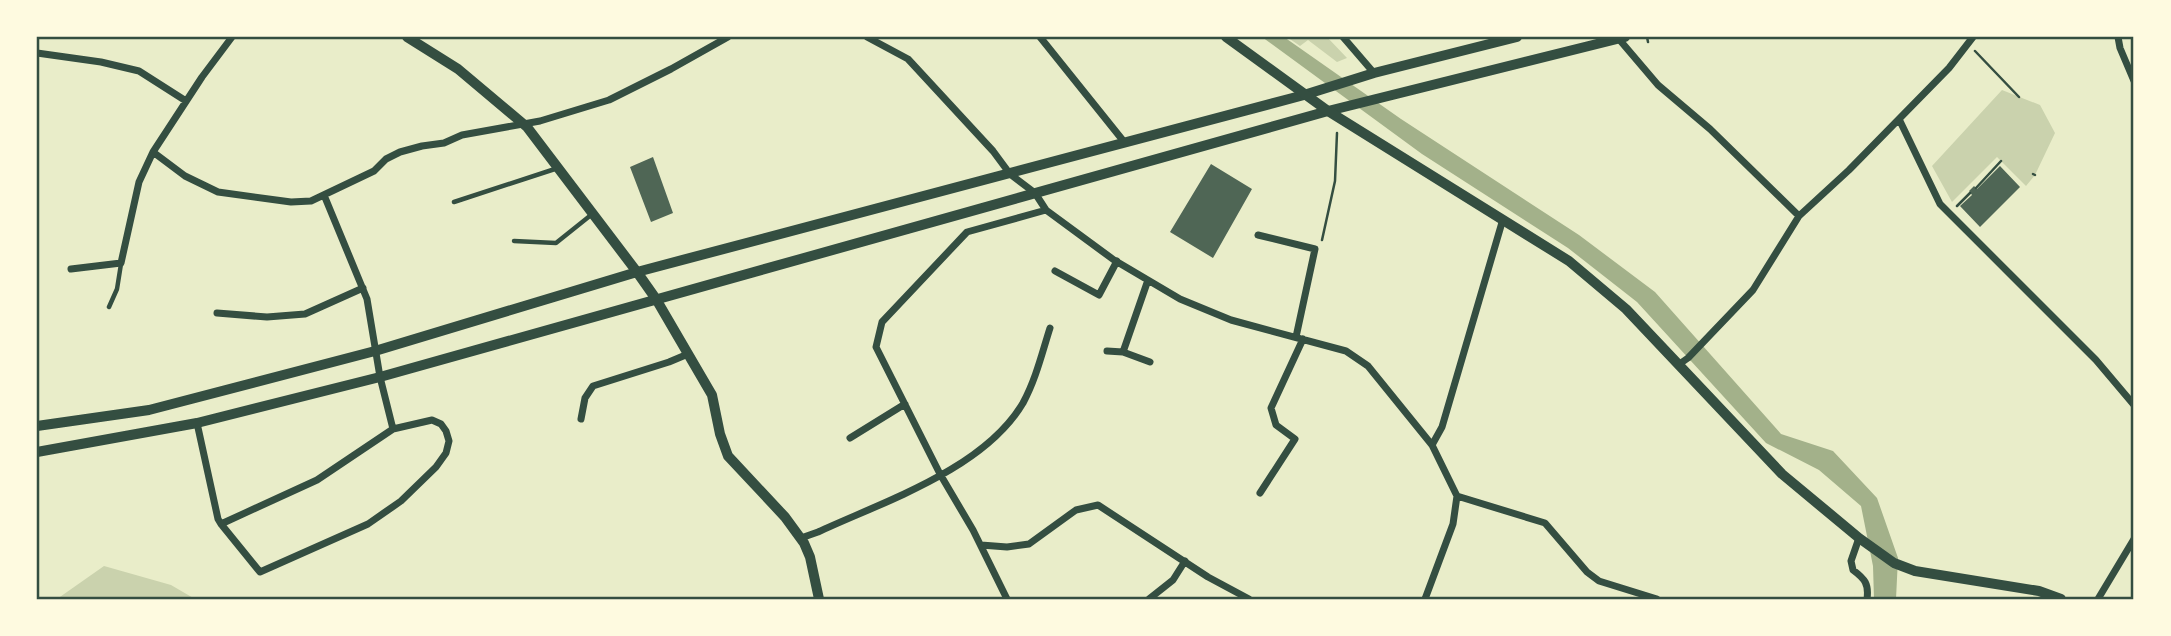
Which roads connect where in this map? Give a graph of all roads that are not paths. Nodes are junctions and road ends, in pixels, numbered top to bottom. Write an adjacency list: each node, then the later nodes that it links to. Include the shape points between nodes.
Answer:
1 (232, 37): 16 (street)
2 (407, 37): 19 (street, via 453,66)
3 (728, 37): 19 (street, via 609,100)
4 (867, 37): 23 (street, via 908,59)
5 (1040, 37): 20 (street)
6 (1226, 37): 15 (main road)
7 (1343, 37): 13 (street)
8 (1517, 37): 13 (street)
9 (1621, 37): 17 (street); 29 (street, via 1658,85)
10 (2118, 37): 14 (street)
11 (1970, 40): 18 (street)
12 (37, 53): 16 (street, via 139,71)
13 (1372, 74): 15 (street)
14 (2134, 81)
15 (1304, 96): 17 (main road); 20 (street)
16 (186, 100): 21 (street)
17 (1328, 111): 24 (street); 30 (main road)
18 (1899, 119): 29 (street); 53 (street, via 1940,204 2096,360)
19 (522, 124): 22 (street); 25 (street, via 400,152 374,171)
20 (1125, 143): 23 (street)
21 (153, 152): 25 (street, via 193,181 218,192 291,202); 34 (street, via 139,182)
22 (559, 168): 26 (lane); 28 (street)
23 (1010, 174): 24 (street); 37 (street)
24 (1035, 193): 27 (street); 40 (street)
25 (324, 195): 39 (street)
26 (454, 202)
27 (1046, 210): 33 (street); 52 (street, via 967,232 882,322 876,347)
28 (593, 214): 32 (lane, via 556,243); 37 (street)
29 (1799, 216): 50 (street, via 1753,290)
30 (1503, 219): 50 (main road, via 1569,261); 59 (street, via 1442,427)
31 (1258, 235): 44 (street, via 1315,249)
32 (514, 241)
33 (1117, 261): 36 (street, via 1099,295); 38 (street)
34 (121, 263): 35 (street); 41 (lane)
35 (71, 269)
36 (1055, 271)
37 (637, 272): 40 (street); 45 (street)
38 (1148, 279): 44 (street, via 1180,299 1231,320); 47 (street)
39 (363, 288): 42 (street, via 305,314); 45 (street)
40 (656, 299): 48 (street); 51 (street)
41 (109, 307)
42 (217, 313)
43 (1051, 328): 61 (street, via 1022,404 996,436)
44 (1299, 338): 59 (street, via 1346,351 1368,366); 62 (street, via 1271,408 1276,425 1295,439)
45 (375, 351): 51 (street); 56 (street, via 149,410)
46 (1107, 351): 47 (street)
47 (1123, 352): 49 (street)
48 (688, 354): 54 (street, via 593,386); 65 (street, via 712,396 729,456)
49 (1150, 362)
50 (1683, 362): 67 (main road, via 1782,474)
51 (380, 377): 55 (street); 57 (street)
52 (905, 404): 58 (street); 61 (street)
53 (2134, 405)
54 (581, 419)
55 (197, 423): 60 (street); 64 (street)
56 (37, 426)
57 (393, 429): 64 (street, via 317,480); 64 (street, via 432,420 441,424 449,441 446,453 401,501 369,523 260,572)
58 (850, 438)
59 (1432, 445): 63 (street)
60 (37, 452)
61 (940, 474): 65 (street); 68 (street)
62 (1260, 493)
63 (1457, 496): 74 (street, via 1453,524); 75 (street, via 1545,523 1600,581)
64 (220, 523)
65 (801, 538): 70 (street)
66 (2134, 539): 78 (street)
67 (1862, 540): 76 (street, via 1851,561 1853,570 1865,579); 77 (main road, via 1915,571)
68 (981, 545): 69 (street, via 1029,544 1076,510 1098,505); 71 (street)
69 (1185, 562): 72 (street); 73 (street)
70 (819, 599)
71 (1007, 599)
72 (1149, 599)
73 (1249, 599)
74 (1425, 599)
75 (1657, 599)
76 (1867, 599)
77 (2062, 599)
78 (2098, 599)

